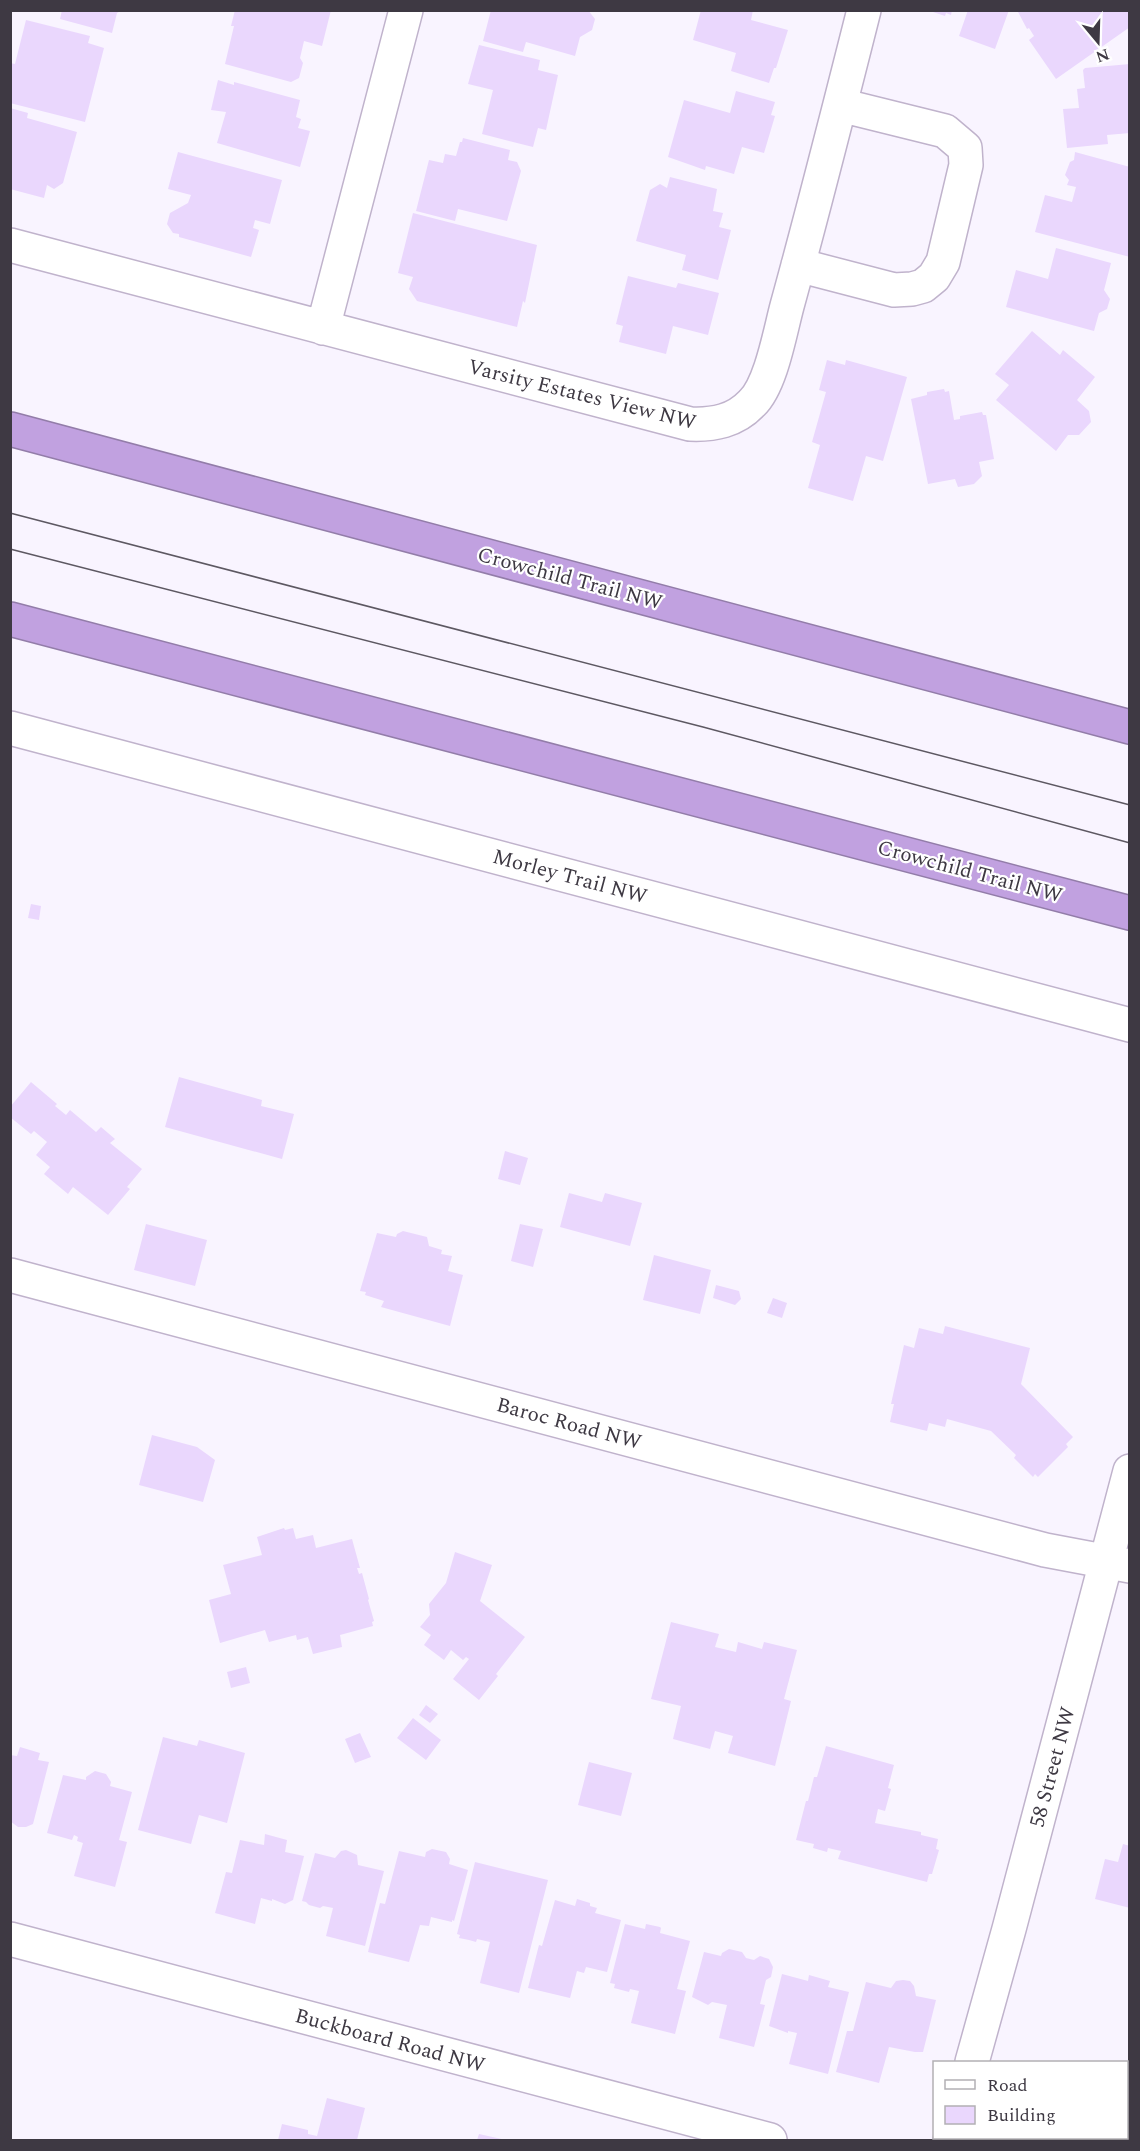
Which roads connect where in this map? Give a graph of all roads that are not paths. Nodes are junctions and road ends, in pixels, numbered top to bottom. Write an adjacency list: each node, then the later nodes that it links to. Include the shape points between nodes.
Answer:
1 (406, 10): 6 (street)
2 (864, 10): 3 (street, Varsity Estates View NW)
3 (840, 105): 5 (street, Varsity Estates View NW); 5 (street, via 945,131 965,148 966,165 943,262 923,286 894,290)
4 (10, 245): 6 (street, Varsity Estates View NW)
5 (798, 265): 6 (street, Varsity Estates View NW, via 759,395 733,418 705,425)
6 (323, 328)
7 (10, 429): 9 (highway, Crowchild Trail NW)
8 (10, 619): 11 (highway, Crowchild Trail NW)
9 (1130, 727)
10 (10, 728): 12 (street, Morley Trail NW)
11 (1130, 912)
12 (1130, 1025)
13 (10, 1275): 15 (street, Baroc Road NW, via 1034,1547)
14 (1130, 1471): 15 (street, 58 Street NW)
15 (1118, 1564): 17 (street, 58 Street NW)
16 (10, 1939): 18 (street, Buckboard Road NW)
17 (972, 2061)
18 (770, 2140)

